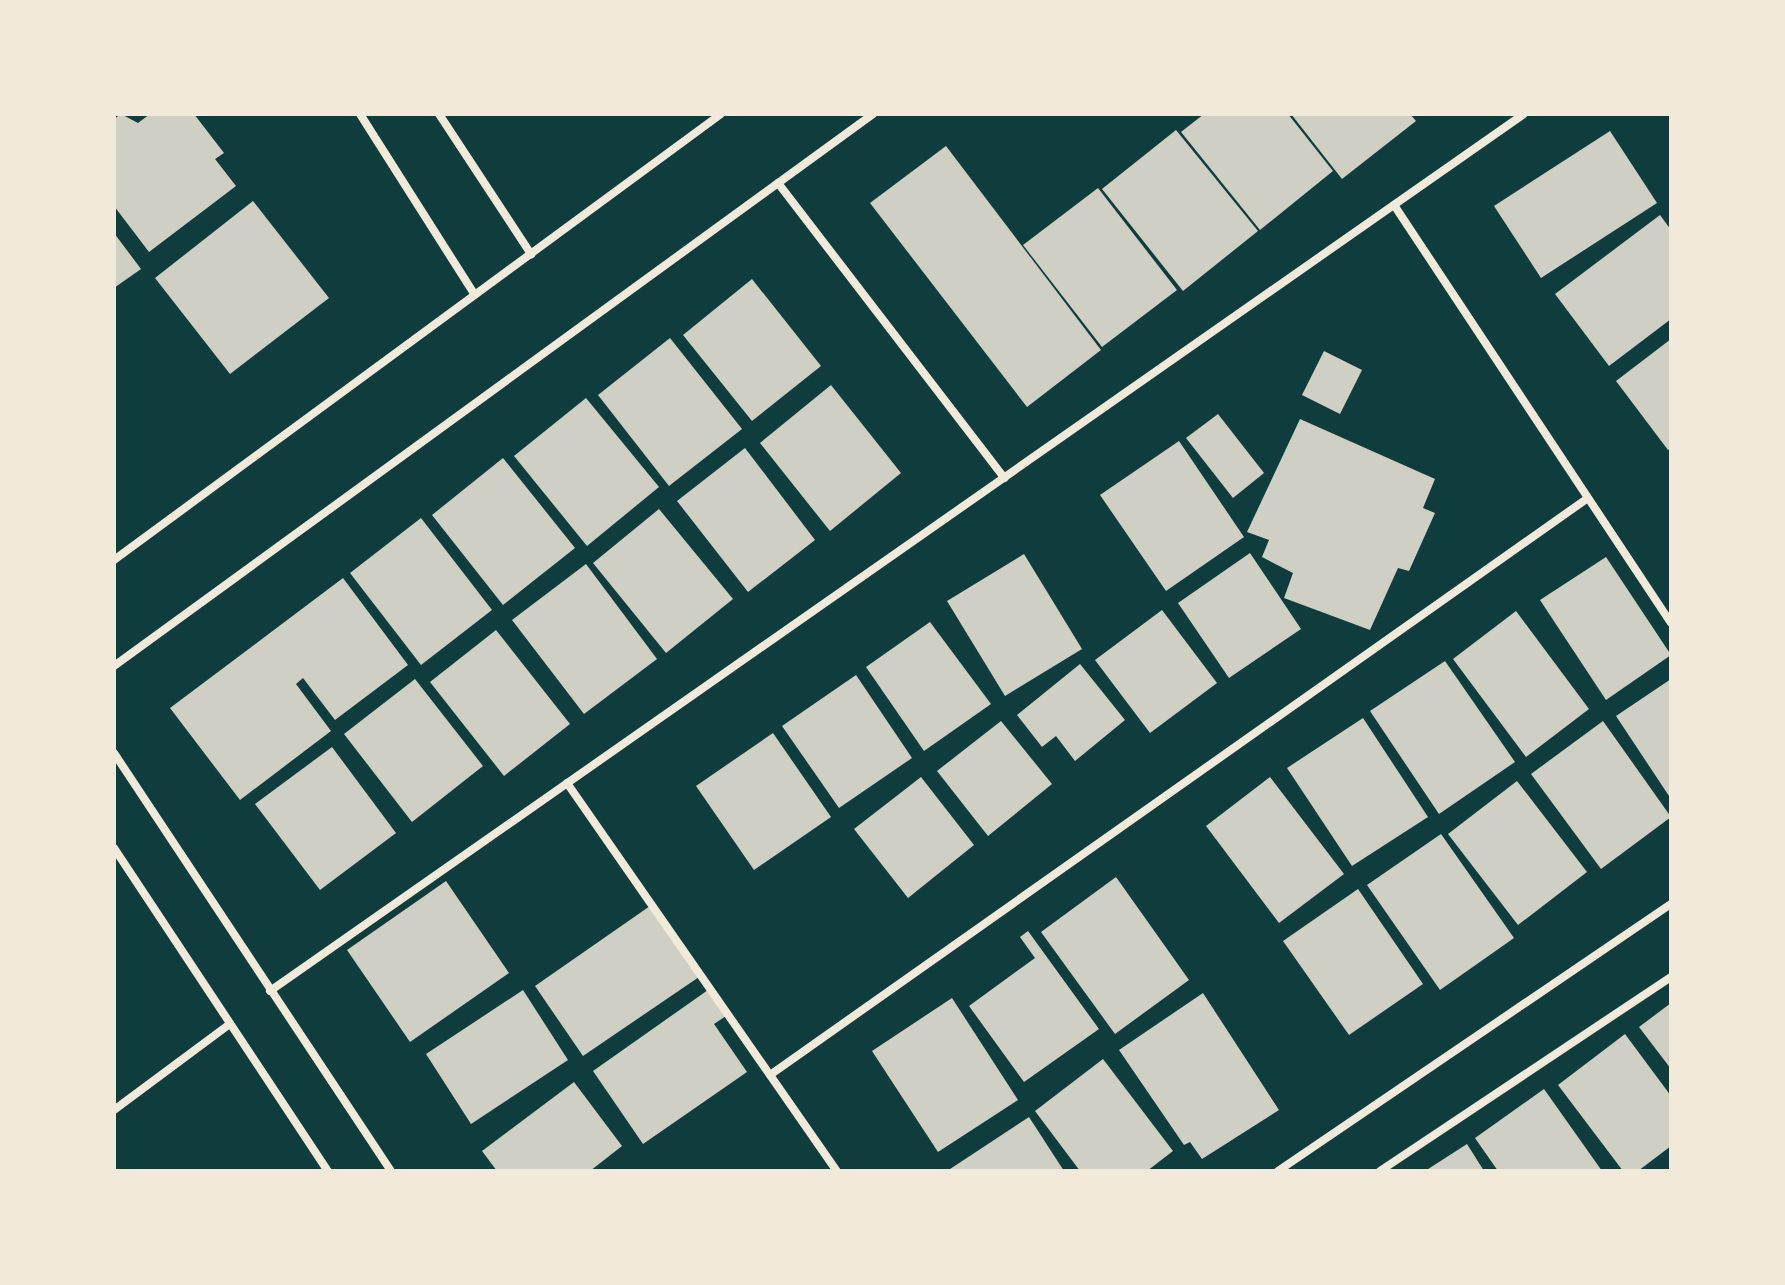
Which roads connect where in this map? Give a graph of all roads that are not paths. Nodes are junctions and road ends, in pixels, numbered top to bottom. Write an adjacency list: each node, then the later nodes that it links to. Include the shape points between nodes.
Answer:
1 (360, 114): 9 (street)
2 (439, 114): 8 (street)
3 (721, 114): 8 (street)
4 (873, 114): 6 (street)
5 (1524, 114): 7 (street)
6 (778, 183): 10 (street); 14 (street)
7 (1394, 205): 10 (street); 11 (street)
8 (531, 254): 9 (street)
9 (475, 295): 12 (street)
10 (1004, 478): 16 (street)
11 (1588, 498): 13 (street); 22 (street)
12 (114, 560)
13 (1671, 623)
14 (114, 666)
15 (114, 753): 20 (street)
16 (567, 783): 20 (street); 22 (street)
17 (114, 848): 21 (street)
18 (1671, 904): 27 (street)
19 (1671, 977): 28 (street)
20 (270, 991): 25 (street)
21 (230, 1024): 23 (street); 24 (street)
22 (770, 1075): 26 (street)
23 (114, 1110)
24 (328, 1171)
25 (391, 1171)
26 (837, 1171)
27 (1278, 1171)
28 (1380, 1171)

